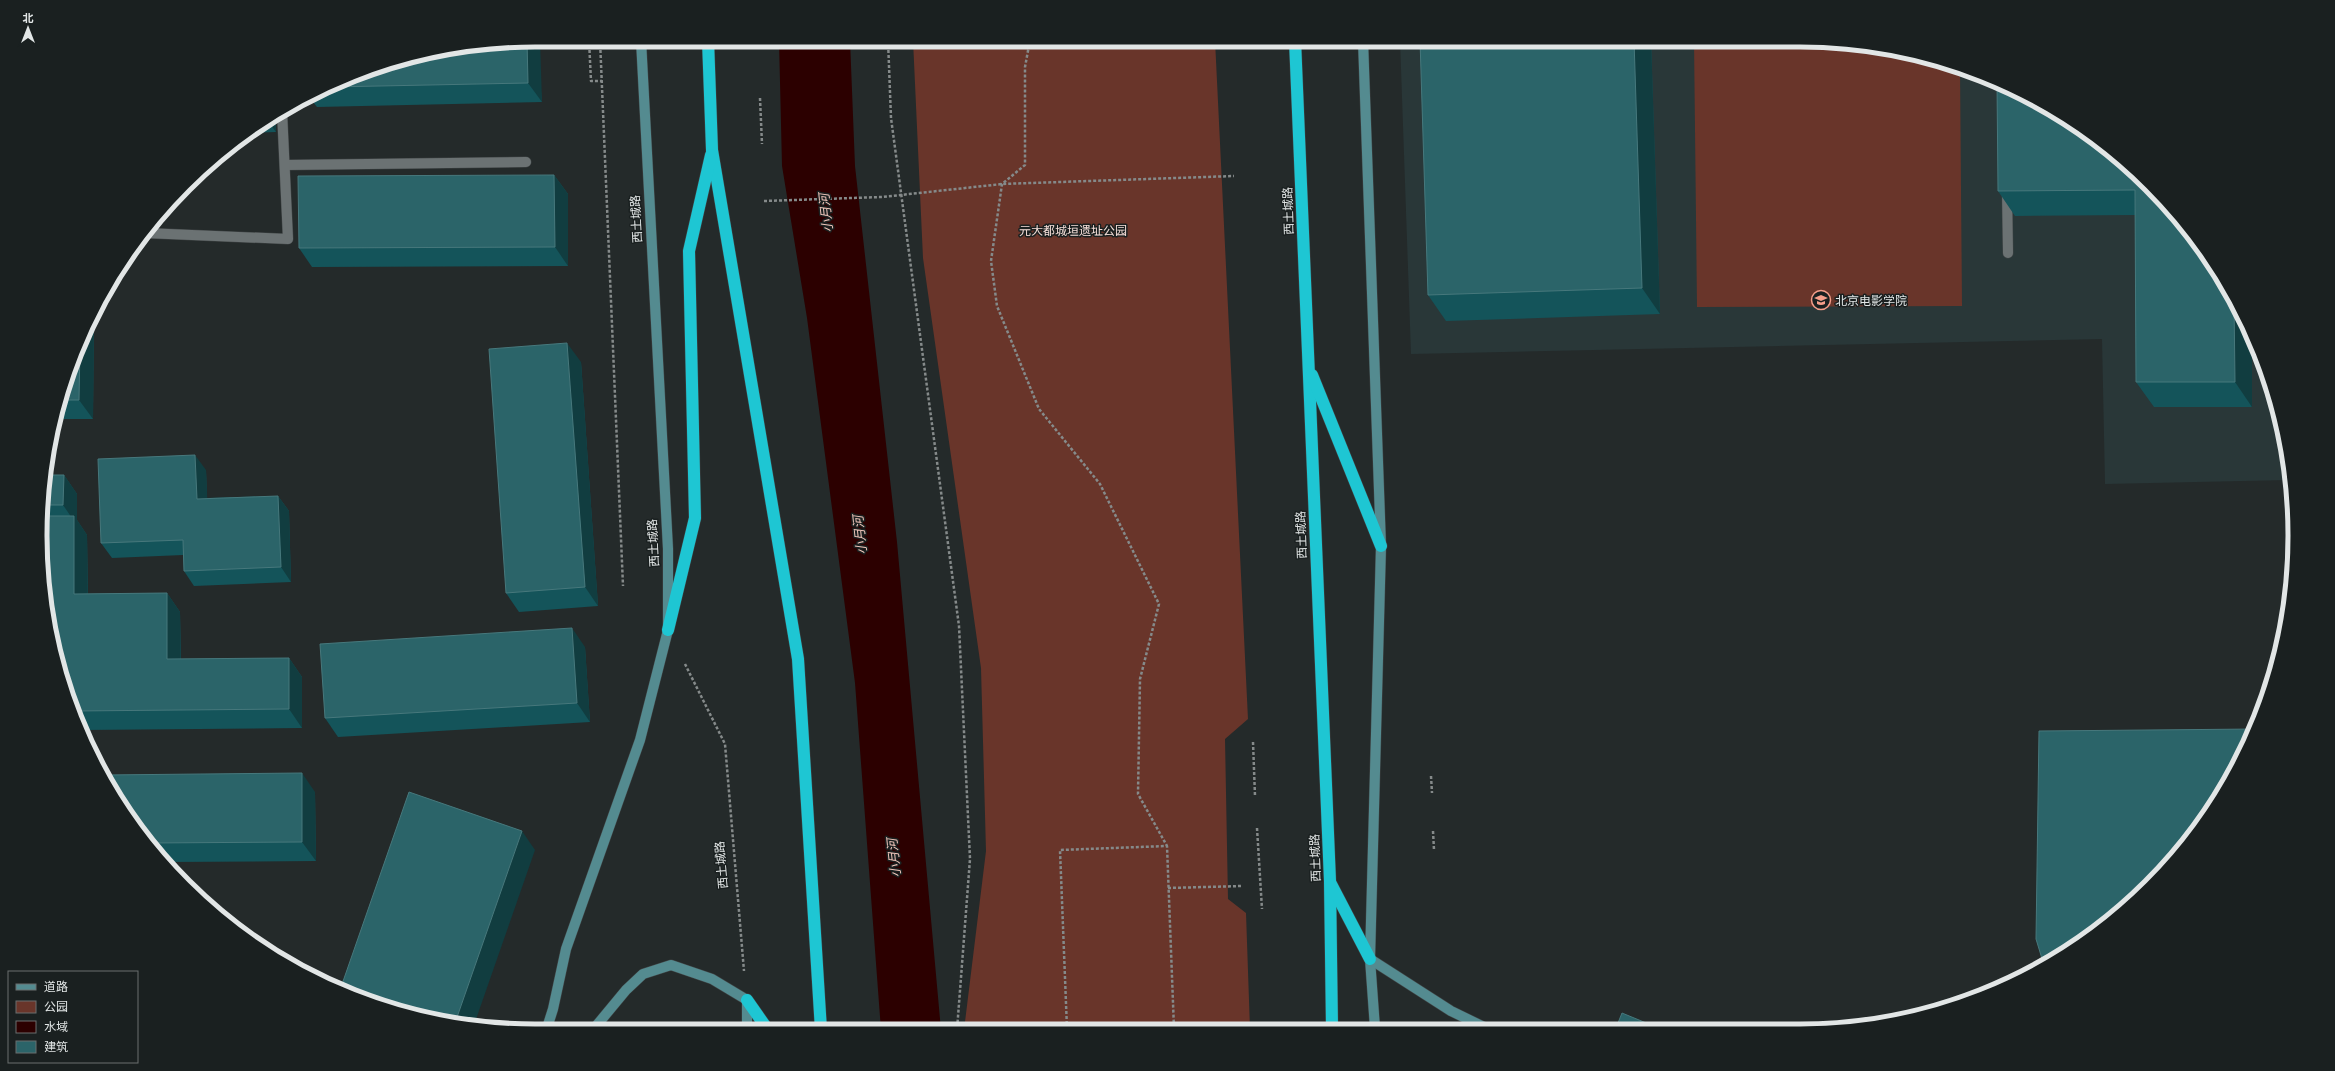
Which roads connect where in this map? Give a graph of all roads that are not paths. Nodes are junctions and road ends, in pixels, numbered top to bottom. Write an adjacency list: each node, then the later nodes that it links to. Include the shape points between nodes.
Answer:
1 (640, 47): 14 (street, 西土城路, via 668,549)
2 (708, 47): 6 (highway)
3 (1295, 47): 12 (highway, 西土城路)
4 (1363, 47): 13 (street)
5 (282, 117): 8 (street)
6 (712, 150): 14 (highway, via 689,251 696,518); 22 (highway, via 798,660)
7 (526, 162): 8 (street)
8 (285, 165): 10 (street, via 288,239)
9 (2007, 182): 11 (street)
10 (152, 233)
11 (2008, 253)
12 (1308, 366): 13 (highway); 15 (highway, 西土城路)
13 (1381, 546): 16 (street)
14 (668, 630): 18 (street, via 640,740 566,949)
15 (1330, 881): 16 (highway); 23 (highway, 西土城路)
16 (1370, 959): 24 (street); 25 (street, via 1451,1011)
17 (746, 1000): 19 (street, via 712,979 671,965 643,974); 20 (street); 21 (highway)
18 (549, 1024)
19 (598, 1024)
20 (747, 1024)
21 (764, 1024)
22 (821, 1024)
23 (1332, 1024)
24 (1375, 1024)
25 (1478, 1024)

